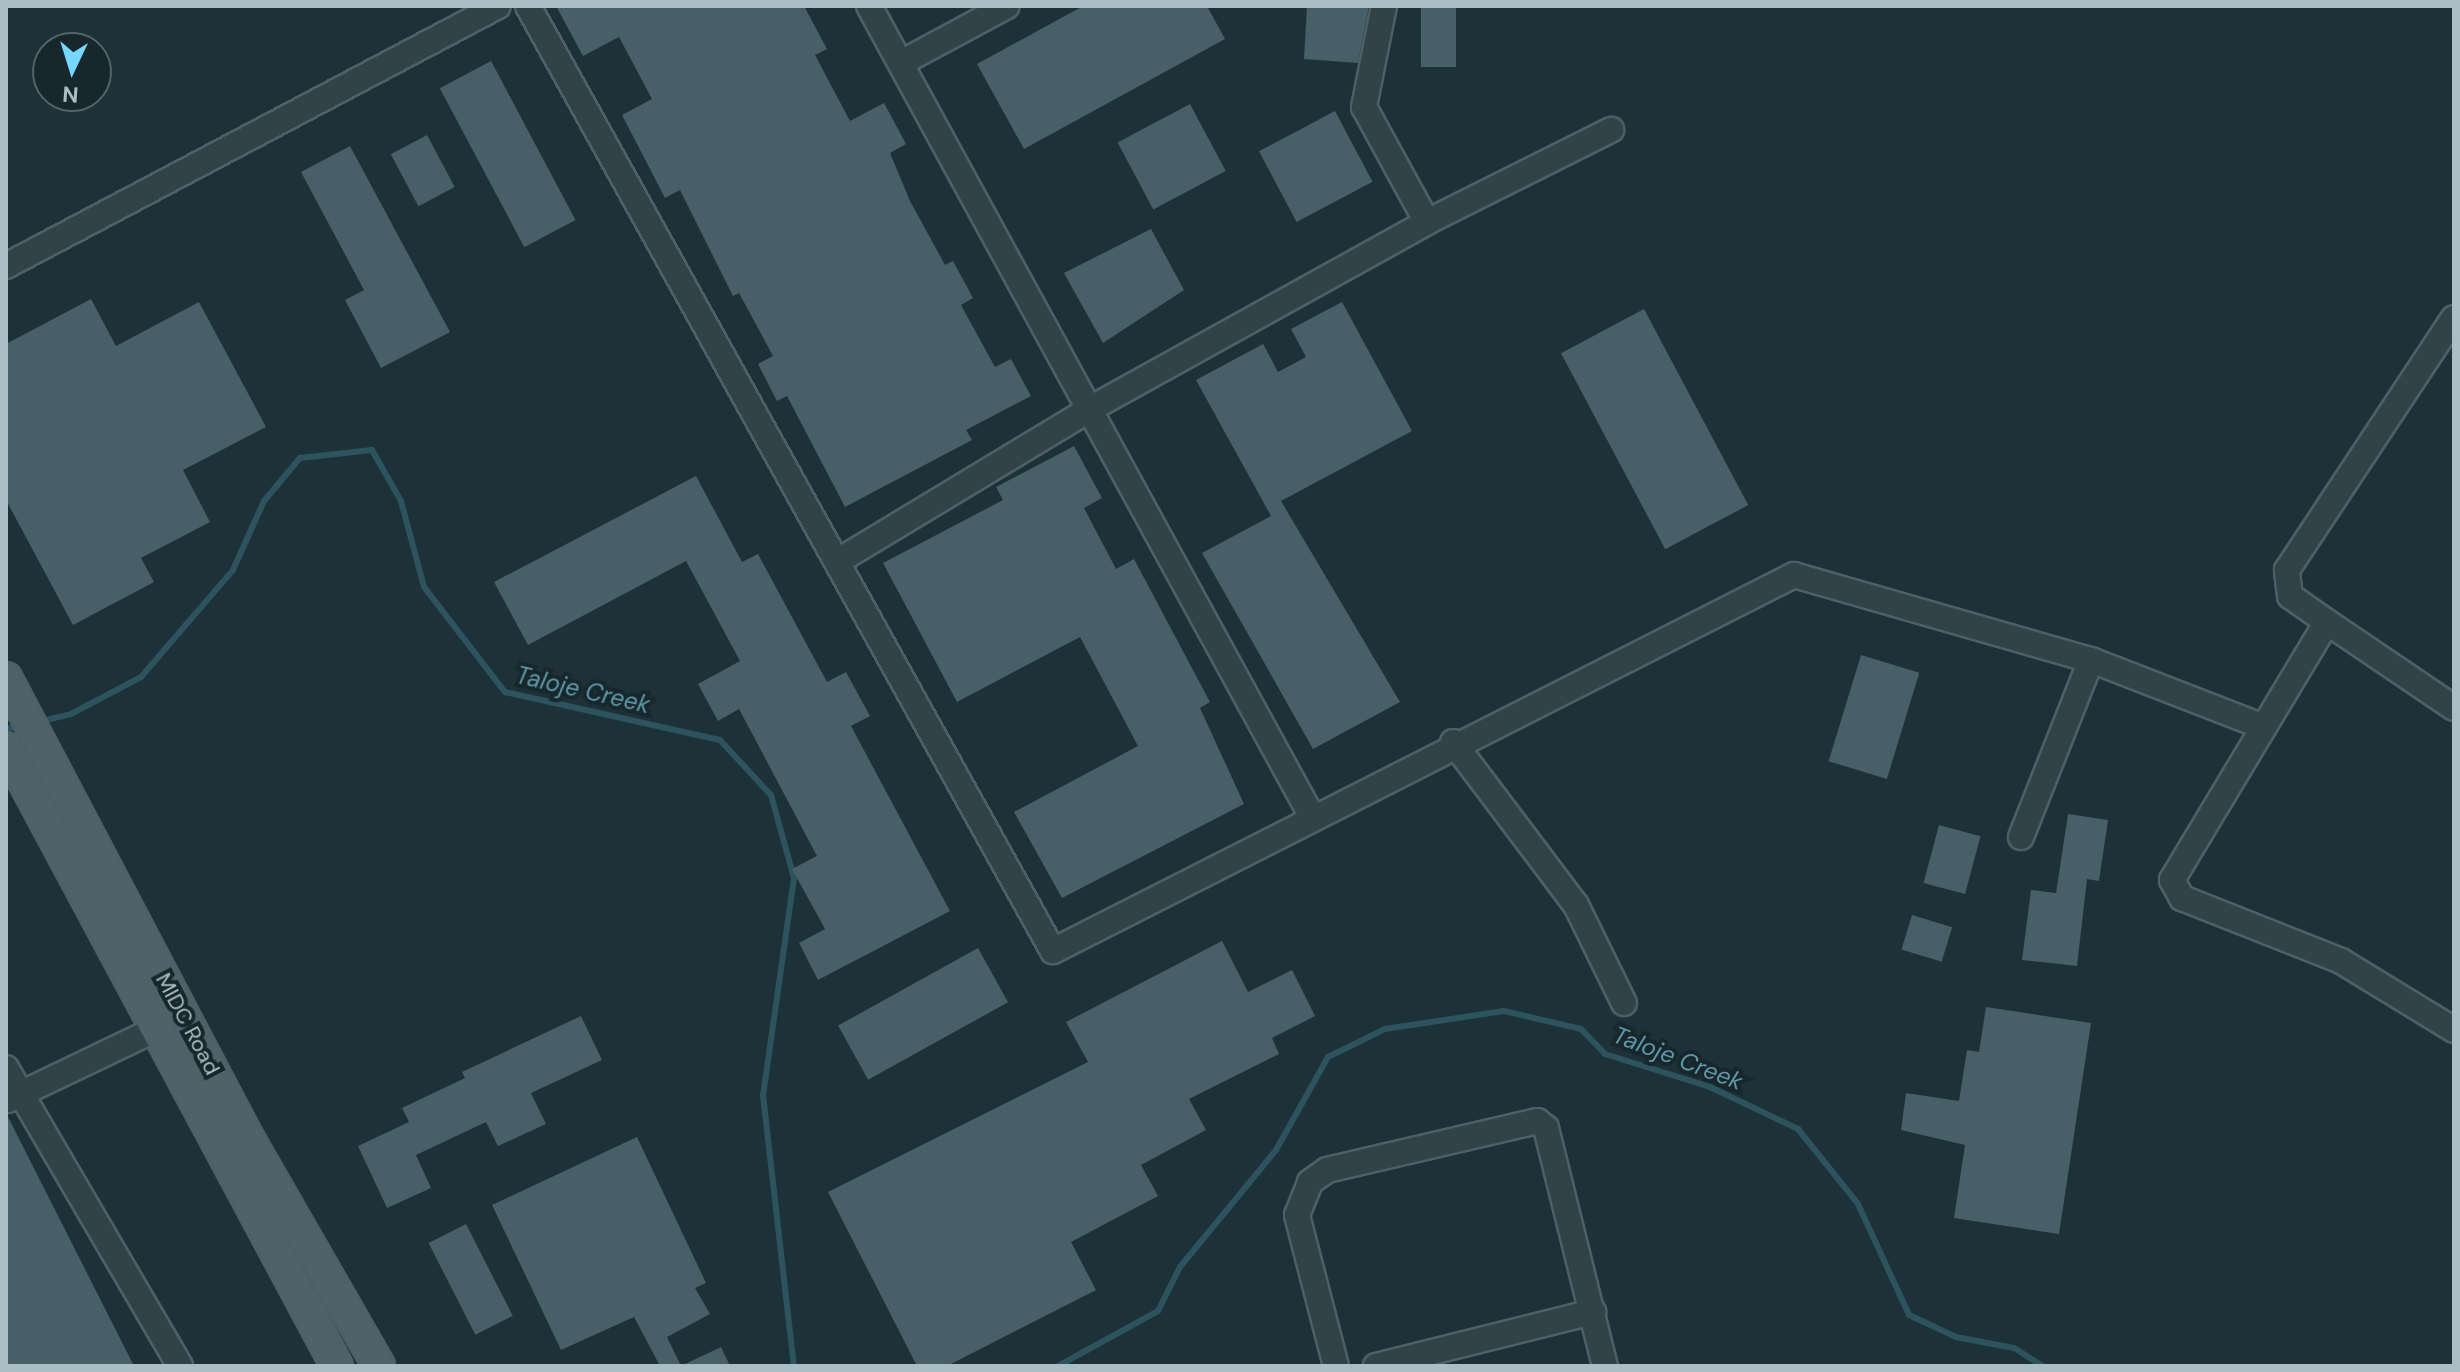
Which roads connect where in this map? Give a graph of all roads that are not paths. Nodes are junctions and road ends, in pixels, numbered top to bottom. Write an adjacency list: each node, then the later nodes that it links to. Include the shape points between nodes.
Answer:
1 (498, 6): 9 (lane)
2 (528, 6): 12 (lane)
3 (869, 6): 6 (lane)
4 (1007, 6): 6 (lane)
5 (1384, 6): 8 (lane, via 1364,107)
6 (901, 63): 11 (lane)
7 (1611, 130): 8 (lane)
8 (1427, 222): 11 (lane)
9 (6, 266)
10 (2454, 318): 13 (lane, via 2287,570 2290,596)
11 (1092, 408): 12 (lane); 21 (lane)
12 (840, 560): 21 (lane, via 1046,948 1061,950)
13 (2327, 622): 16 (lane); 18 (lane)
14 (2091, 660): 18 (lane); 19 (lane, via 1794,575); 22 (lane)
15 (6, 678): 17 (main road, MIDC Road)
16 (2454, 708)
17 (30, 725): 20 (main road); 31 (main road, MIDC Road, via 248,1138)
18 (2259, 725): 24 (lane, via 2173,872 2175,890 2341,961)
19 (1453, 742): 21 (lane); 23 (lane, via 1510,808 1576,905)
20 (6, 747): 25 (main road, MIDC Road)
21 (1312, 817)
22 (2021, 837)
23 (1624, 1003)
24 (2454, 1030)
25 (152, 1031): 27 (lane); 30 (main road, MIDC Road)
26 (6, 1068): 27 (lane)
27 (14, 1098): 29 (lane)
28 (1593, 1312): 32 (lane, via 1546,1128 1537,1121 1501,1125 1327,1170 1310,1182 1297,1215); 33 (lane); 34 (lane)
29 (180, 1366)
30 (337, 1366)
31 (379, 1366)
32 (1336, 1366)
33 (1376, 1366)
34 (1605, 1366)

